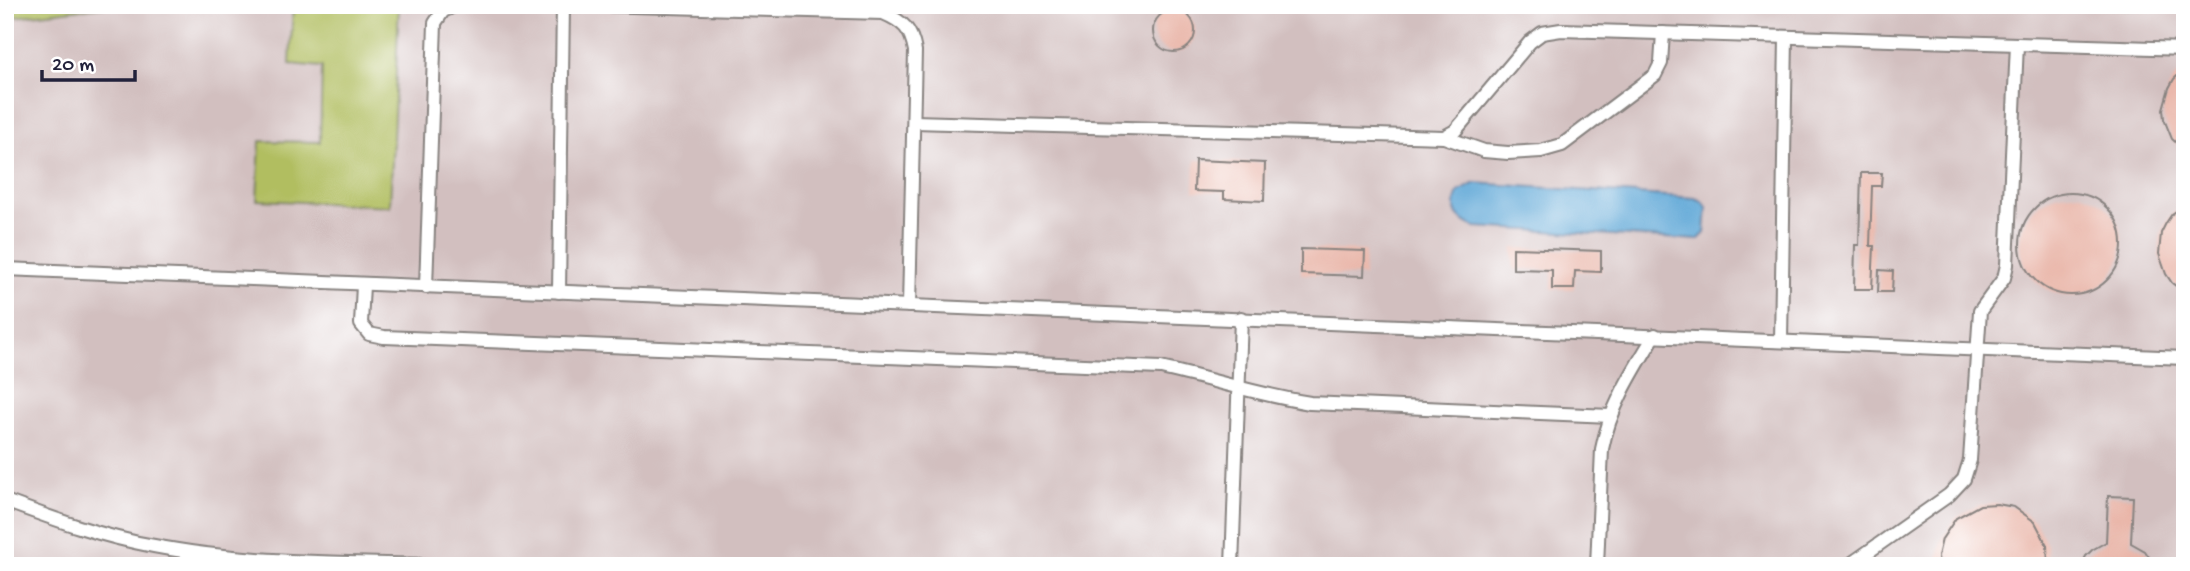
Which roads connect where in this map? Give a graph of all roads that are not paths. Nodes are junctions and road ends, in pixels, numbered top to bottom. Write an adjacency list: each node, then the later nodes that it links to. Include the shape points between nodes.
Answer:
1 (456, 5): 12 (lane, via 443,11 435,23)
2 (564, 5): 13 (lane)
3 (597, 5): 8 (lane, via 883,13 900,20 913,36)
4 (1663, 33): 5 (lane); 9 (lane, via 1542,33 1455,131); 9 (lane, via 1661,63 1654,75 1562,145 1508,153 1484,151)
5 (1786, 37): 6 (lane); 17 (lane)
6 (2017, 44): 7 (lane); 18 (lane, via 2007,265 2004,278 1980,311)
7 (2185, 49)
8 (914, 122): 9 (lane); 14 (lane)
9 (1444, 137)
10 (5, 269): 11 (lane)
11 (363, 285): 12 (lane); 20 (lane, via 361,324 369,334 384,337 1161,368)
12 (426, 287): 13 (lane)
13 (559, 292): 14 (lane)
14 (909, 306): 15 (lane)
15 (1241, 318): 16 (lane); 20 (lane)
16 (1654, 335): 17 (lane); 21 (lane)
17 (1781, 341): 18 (lane)
18 (1977, 349): 19 (lane); 26 (lane, via 1970,460 1964,479 1949,495)
19 (2185, 358)
20 (1238, 387): 21 (lane, via 1310,403); 24 (lane)
21 (1611, 416): 25 (lane, via 1602,449)
22 (5, 501): 23 (lane, via 153,546 232,558)
23 (459, 566)
24 (1232, 566)
25 (1597, 566)
26 (1848, 566)

